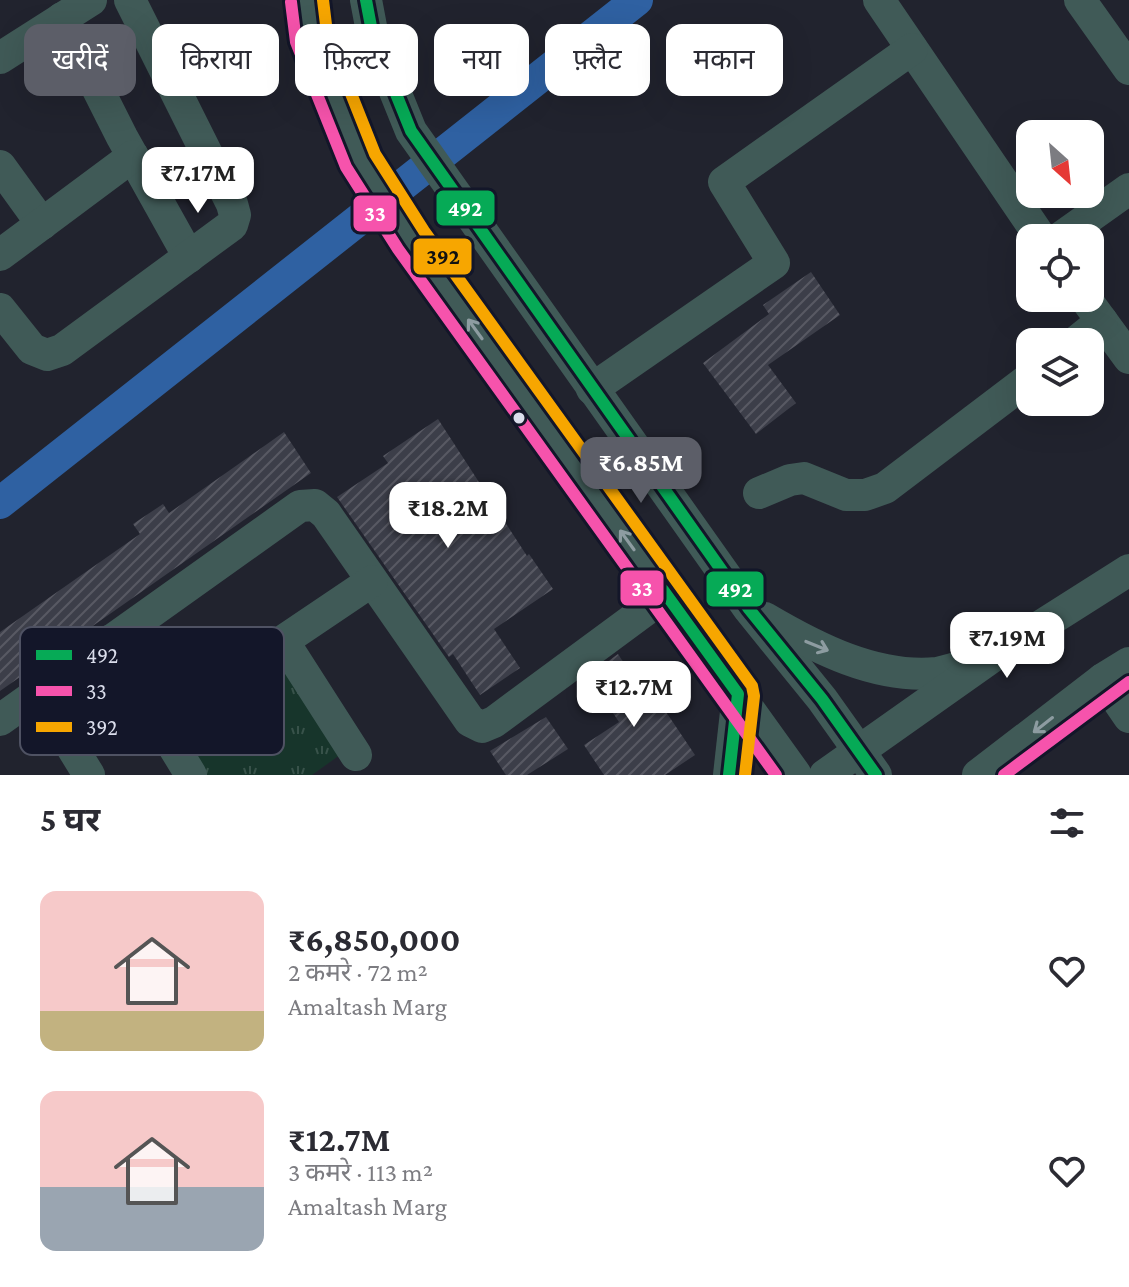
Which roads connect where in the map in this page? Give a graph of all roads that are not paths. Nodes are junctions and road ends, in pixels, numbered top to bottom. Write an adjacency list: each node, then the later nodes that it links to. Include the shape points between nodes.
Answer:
1 (91, 0): 7 (street)
2 (130, 0): 18 (street, via 235,215 232,225)
3 (307, 0): 27 (street, one-way to 3, via 411,240 361,161 311,37)
4 (366, 0): 22 (street, via 373,37 411,131)
5 (879, 0): 8 (street)
6 (1080, 0): 10 (street)
7 (62, 18): 9 (street); 11 (street)
8 (912, 49): 15 (street); 22 (street, via 724,182 774,263)
9 (0, 58)
10 (1129, 69)
11 (133, 156): 14 (street); 18 (street)
12 (0, 166): 14 (street)
13 (1129, 189): 16 (street)
14 (42, 224): 17 (street)
15 (1031, 224)
16 (1080, 224)
17 (0, 255)
18 (189, 257): 19 (street, via 62,350 47,355 32,349)
19 (0, 309)
20 (1095, 312): 21 (street)
21 (1129, 358)
22 (592, 389): 28 (street)
23 (1016, 389): 24 (street, via 885,488 846,495 804,478)
24 (759, 493)
25 (1129, 570): 32 (street)
26 (372, 581): 27 (street, via 470,721 482,727); 29 (street, via 326,514 315,505 300,506); 30 (street)
27 (666, 595): 34 (street)
28 (749, 609): 32 (street, one-way to 32, via 809,644 881,670 938,673); 41 (street)
29 (129, 627)
30 (284, 640)
31 (284, 643): 40 (street)
32 (992, 657): 41 (street)
33 (1116, 671): 36 (street); 47 (street, one-way to 47)
34 (738, 694): 44 (street); 45 (street)
35 (20, 705): 37 (street)
36 (1129, 717)
37 (0, 720)
38 (74, 755): 42 (street)
39 (179, 755): 43 (street)
40 (356, 755)
41 (868, 762): 46 (street)
42 (84, 773)
43 (191, 775)
44 (729, 775)
45 (796, 775)
46 (825, 775)
47 (978, 775)

